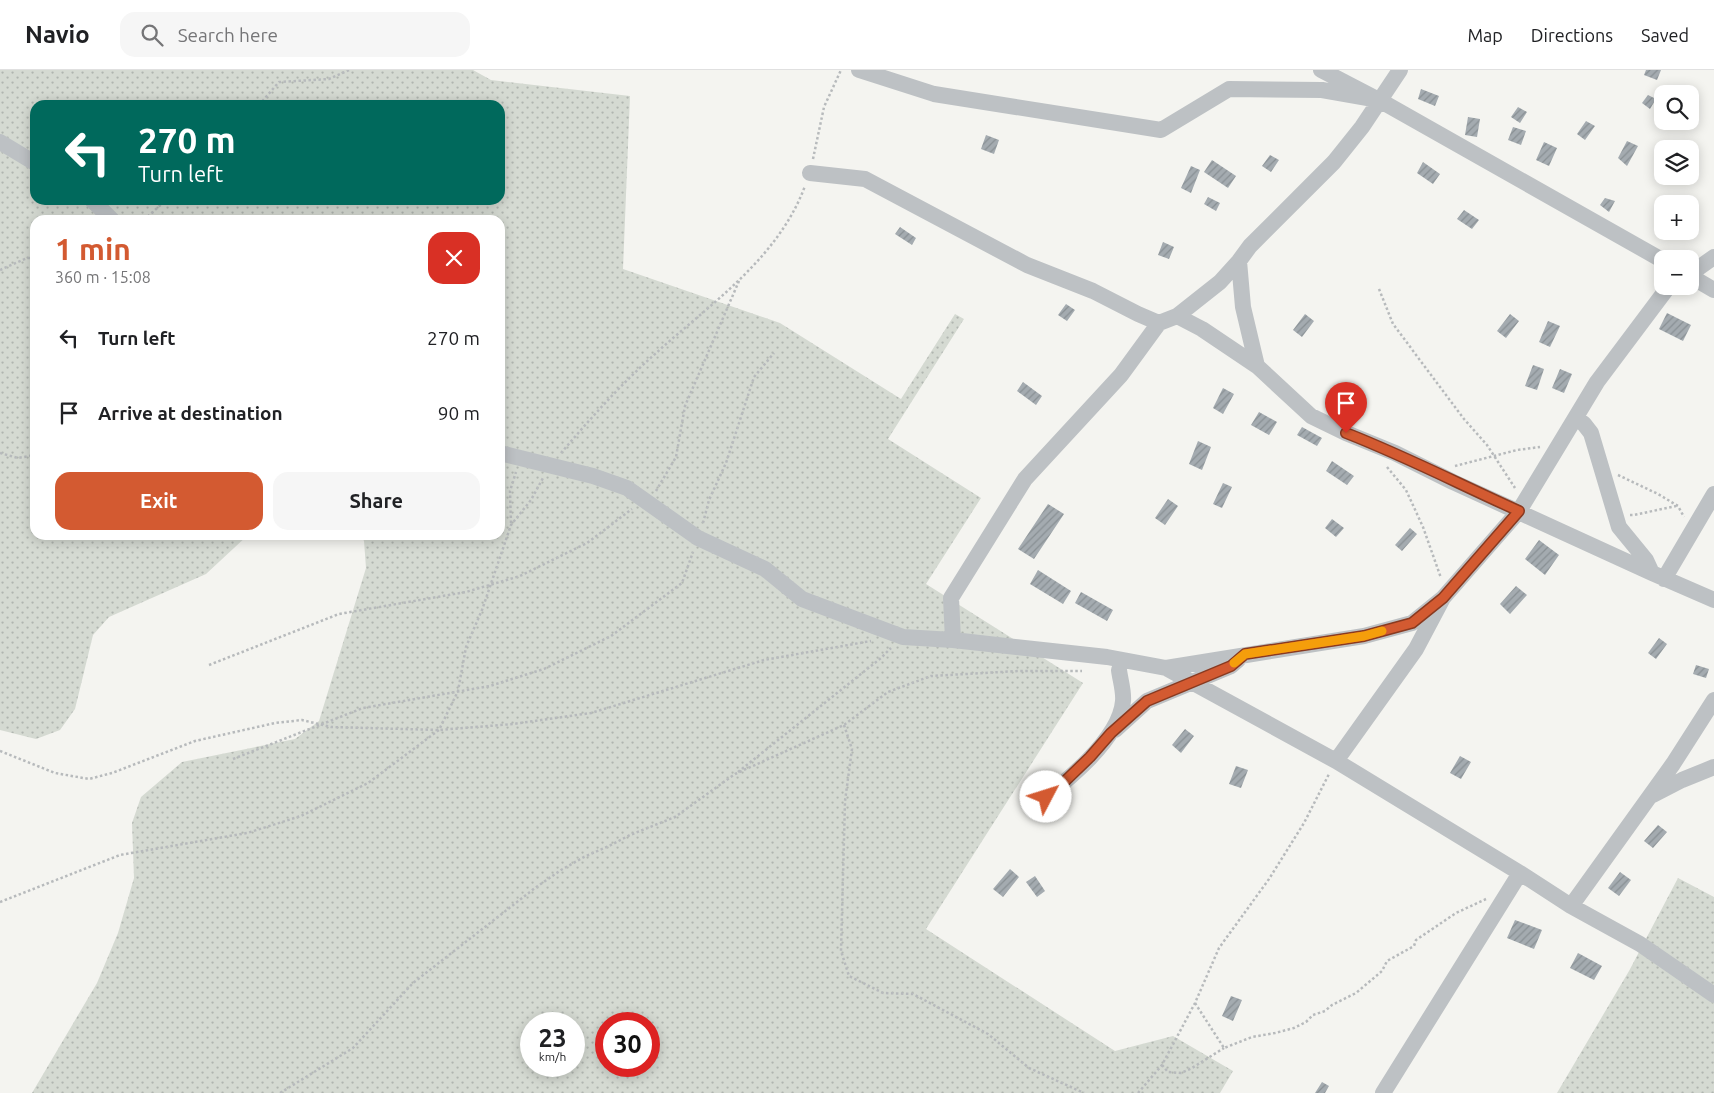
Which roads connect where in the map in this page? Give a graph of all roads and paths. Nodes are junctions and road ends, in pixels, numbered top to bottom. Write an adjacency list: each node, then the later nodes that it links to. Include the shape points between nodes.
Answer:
1 (349, 70): 6 (path, via 329,79 279,82)
2 (842, 70): 10 (path, via 824,107)
3 (859, 70): 7 (street, via 934,94 1162,130 1229,89 1322,90)
4 (1321, 70): 7 (street)
5 (1400, 70): 7 (street)
6 (263, 100)
7 (1379, 100): 15 (street); 18 (street, via 1334,162)
8 (0, 142): 9 (street)
9 (30, 160)
10 (810, 173): 21 (path, via 800,198 774,243); 27 (street, via 865,179 1026,264)
11 (97, 205): 13 (street)
12 (160, 205): 14 (path)
13 (107, 215)
14 (150, 215)
15 (1654, 255)
16 (1714, 257): 19 (street)
17 (30, 258): 20 (path)
18 (1239, 261): 26 (street, via 1220,282); 29 (street, via 1243,307)
19 (1699, 268)
20 (0, 270)
21 (741, 278): 38 (path, via 653,356); 42 (path, via 685,406 676,456 658,489)
22 (1699, 281): 24 (street)
23 (1379, 289): 35 (path, via 1393,324)
24 (1714, 290)
25 (1663, 295): 30 (street, via 1597,382)
26 (1177, 316): 27 (street); 29 (street)
27 (1159, 323): 54 (street, via 1121,375 1025,479 952,598)
28 (774, 353): 48 (path, via 754,377)
29 (1257, 366): 44 (street, via 1311,416 1453,482)
30 (1576, 418): 31 (street); 40 (street, via 1591,433)
31 (1559, 445): 35 (path, via 1517,450); 44 (street)
32 (0, 453): 34 (path, via 18,458)
33 (505, 454): 36 (street)
34 (30, 456)
35 (1493, 457): 39 (path); 44 (path)
36 (520, 458): 38 (street); 47 (path, via 510,491)
37 (1383, 462): 51 (path, via 1406,490 1423,527 1443,582)
38 (550, 465): 42 (street, via 627,488); 47 (path, via 531,500)
39 (1449, 467)
40 (1601, 467): 43 (path); 45 (street)
41 (1714, 494): 46 (street)
42 (644, 500): 48 (street); 50 (path, via 587,542 520,576)
43 (1678, 506): 45 (path, via 1634,516); 46 (path, via 1685,518)
44 (1522, 507): 49 (street); 51 (street)
45 (1614, 510): 49 (street, via 1619,527)
46 (1696, 524): 49 (street)
47 (511, 525): 50 (path)
48 (698, 538): 53 (street, via 765,569 802,599); 62 (path, via 682,583 611,636 544,669 490,686)
49 (1658, 576): 52 (street)
50 (490, 585): 57 (path, via 339,614); 62 (path, via 466,647)
51 (1441, 600): 56 (street, via 1412,623 1364,636); 70 (street, via 1416,649)
52 (1714, 600)
53 (903, 637): 54 (street); 72 (path)
54 (954, 640): 58 (street, via 1107,657)
55 (878, 642): 66 (path, via 764,660 591,713)
56 (1245, 654): 58 (street); 61 (street, via 1231,666)
57 (209, 666)
58 (1166, 668): 61 (street)
59 (1119, 670): 67 (street, via 1124,699 1119,720)
60 (1083, 671): 65 (path, via 931,676 888,692)
61 (1190, 682): 67 (street, via 1147,701); 70 (street)
62 (458, 691): 64 (path, via 363,708); 66 (path)
63 (1714, 700): 73 (street)
64 (320, 724): 66 (path); 68 (path, via 302,720 275,723 195,741 89,779 55,773); 69 (path)
65 (844, 725): 72 (path); 84 (path, via 852,749 845,801 841,951 849,976 883,993 913,994 988,1034 1029,1068)
66 (439, 730): 77 (path, via 368,783 301,816 247,833 120,855)
67 (1111, 733): 74 (street, via 1061,785)
68 (0, 751)
69 (233, 759)
70 (1336, 761): 75 (street); 80 (path, via 1304,823 1269,879 1219,948)
71 (1714, 767): 73 (street)
72 (735, 774): 83 (path, via 675,817 584,857 536,888 413,983 353,1048)
73 (1649, 797): 78 (street)
74 (1032, 808)
75 (1520, 873): 76 (street); 78 (street)
76 (1503, 900): 81 (path, via 1492,895 1456,913 1416,940 1414,946 1387,961 1382,971 1356,993 1313,1015 1306,1022 1275,1033 1252,1036); 86 (street)
77 (0, 902)
78 (1571, 906): 79 (street, via 1640,944)
79 (1714, 994)
80 (1195, 1003): 81 (path); 82 (path)
81 (1224, 1048): 82 (path, via 1181,1073 1168,1072)
82 (1162, 1065): 85 (path)
83 (280, 1093)
84 (1084, 1093)
85 (1138, 1093)
86 (1383, 1093)

